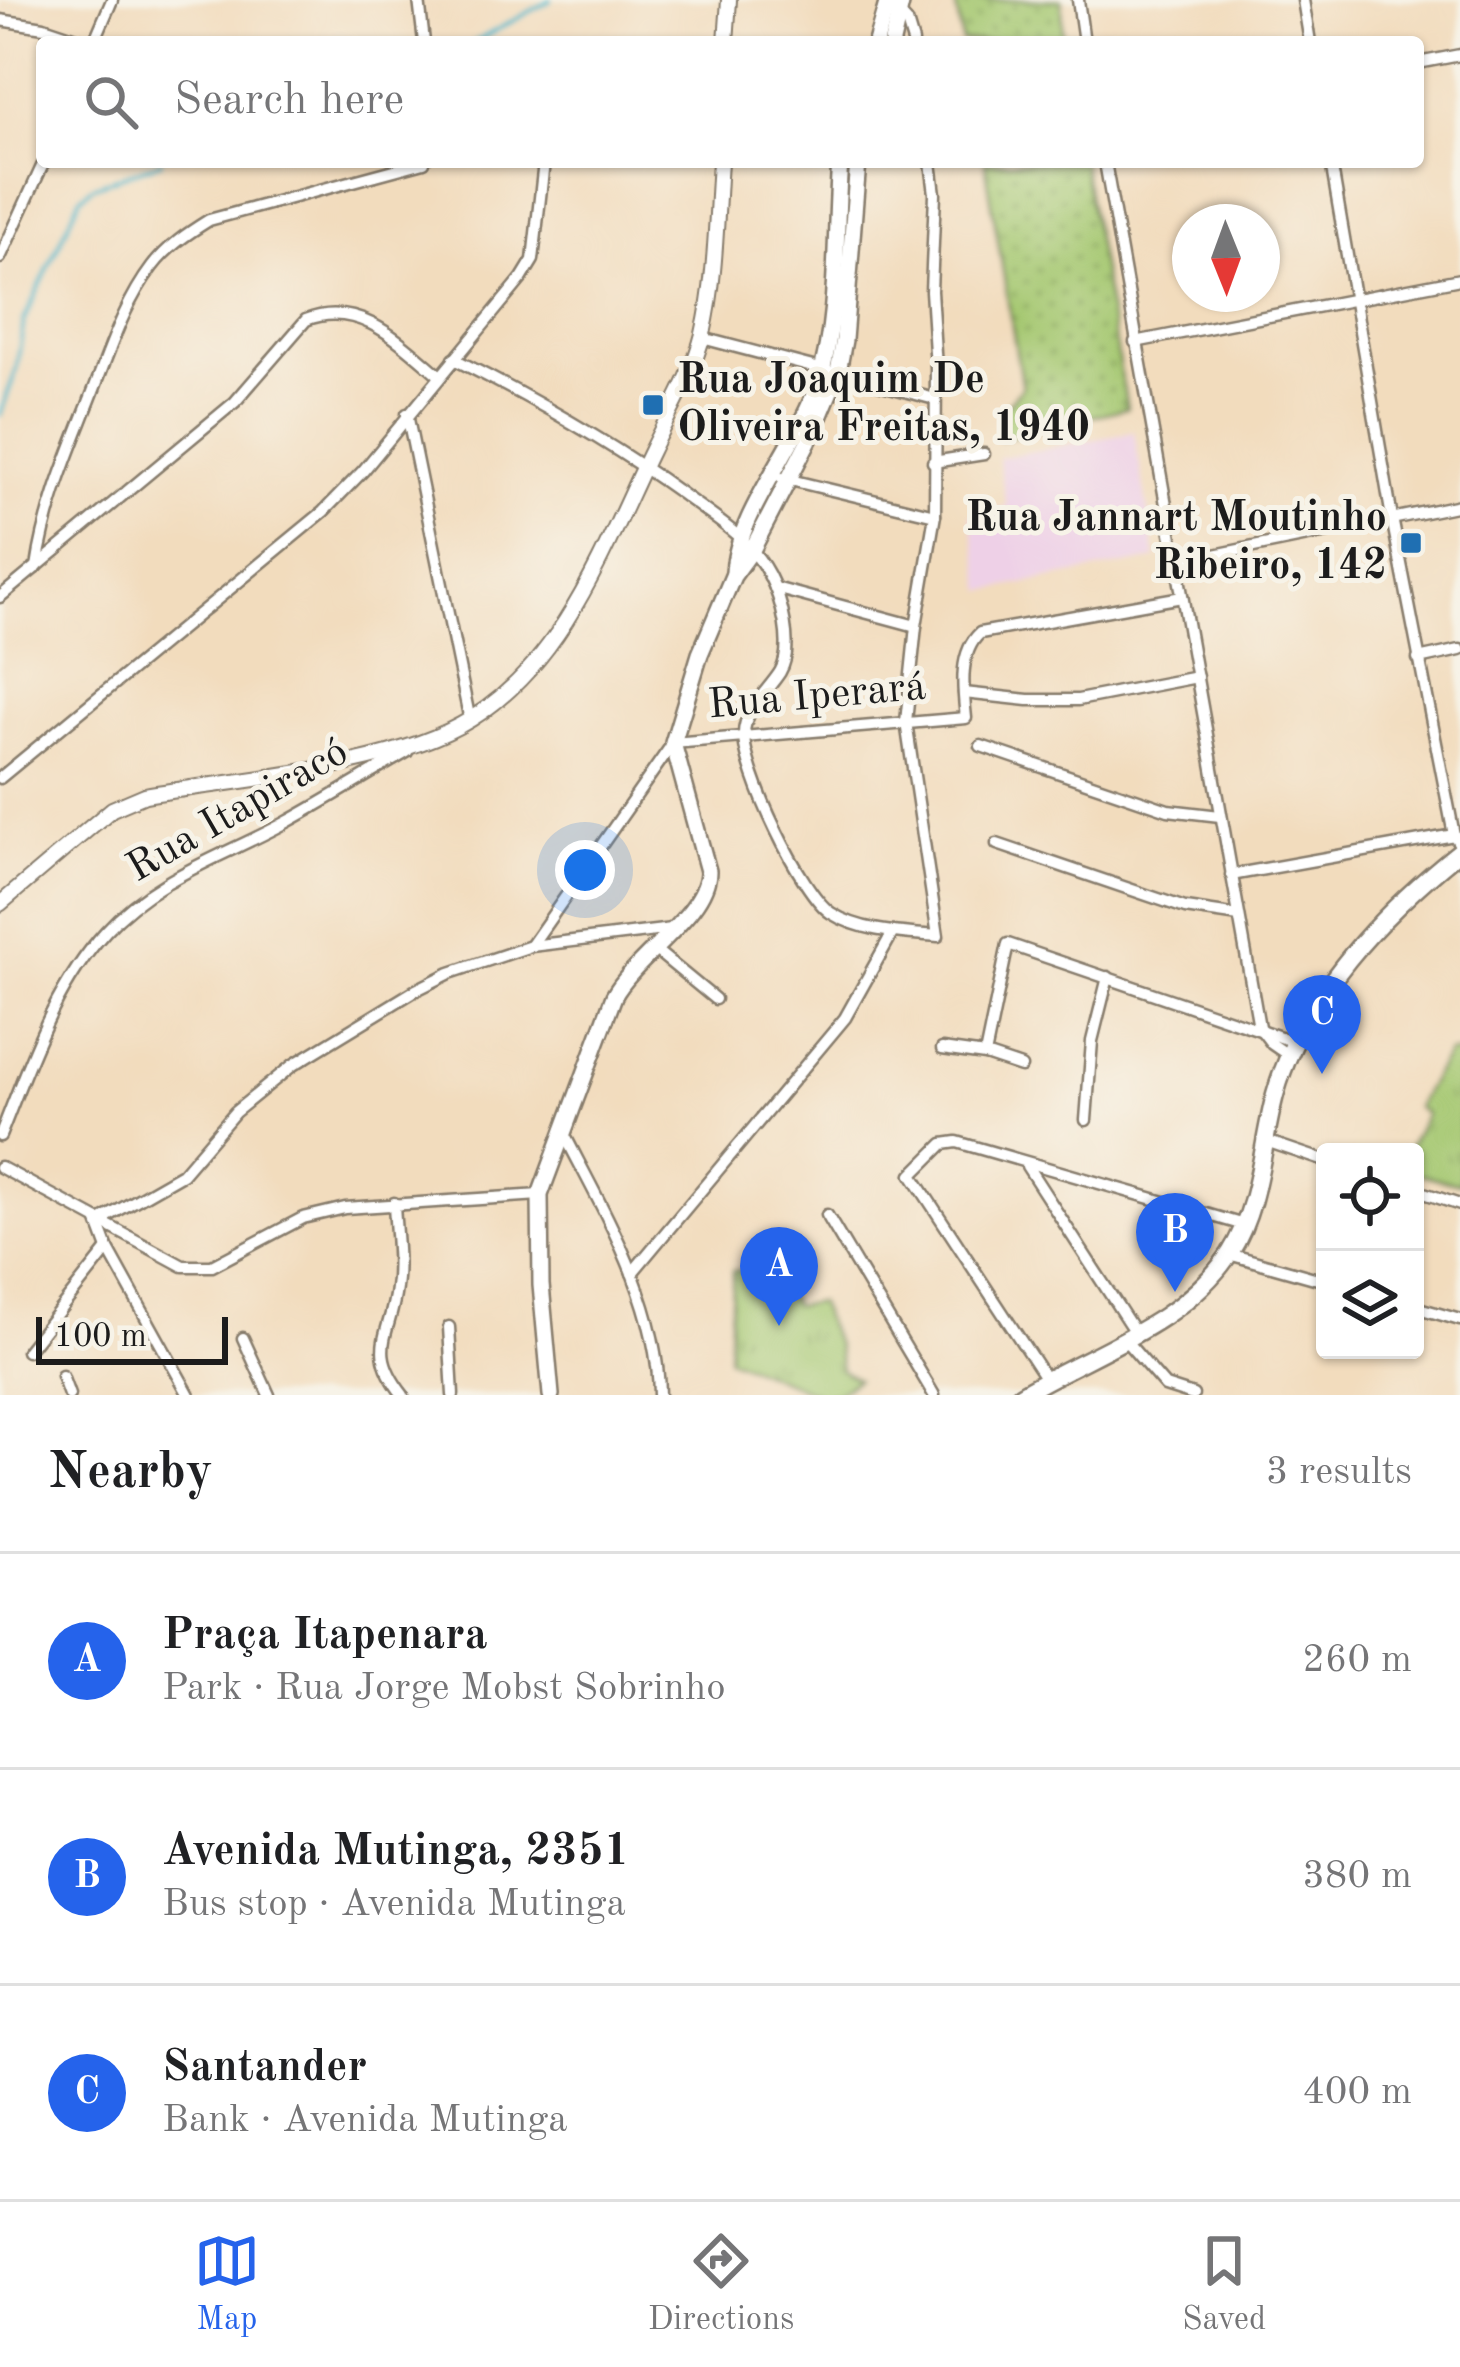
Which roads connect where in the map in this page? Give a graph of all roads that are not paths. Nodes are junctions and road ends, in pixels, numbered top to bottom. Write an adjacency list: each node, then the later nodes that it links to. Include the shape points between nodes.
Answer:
1 (112, 0): 9 (street)
2 (419, 0): 10 (street)
3 (729, 0): 11 (street)
4 (1078, 0): 15 (street)
5 (1303, 0): 16 (street)
6 (894, 4): 12 (main road); 13 (main road); 14 (street)
7 (0, 20): 8 (street)
8 (72, 36)
9 (94, 36)
10 (423, 36)
11 (726, 36)
12 (879, 36)
13 (892, 36)
14 (911, 36)
15 (1083, 36)
16 (1309, 36)
17 (1460, 55): 18 (street)
18 (1424, 62)
19 (41, 168): 28 (street)
20 (402, 168): 47 (street, via 209,220 154,265 128,306 55,488)
21 (543, 168): 33 (street, via 532,260)
22 (720, 168): 31 (street)
23 (840, 168): 34 (main road)
24 (858, 168): 34 (main road, via 844,340)
25 (933, 168): 36 (street)
26 (1106, 168): 32 (street)
27 (1332, 168): 30 (street)
28 (0, 257)
29 (1460, 279): 30 (street)
30 (1356, 302): 32 (street); 44 (street)
31 (702, 338): 34 (street); 40 (street)
32 (1136, 342): 46 (street)
33 (454, 359): 35 (street); 40 (street)
34 (830, 370): 36 (street); 41 (main road)
35 (439, 375): 37 (street); 47 (street, via 354,314 306,320 235,401)
36 (935, 400): 39 (street)
37 (407, 414): 56 (street); 62 (street, via 323,512)
38 (984, 454): 39 (street)
39 (933, 462): 43 (street)
40 (644, 466): 45 (street); 56 (street, via 561,628 509,692)
41 (781, 477): 43 (street); 45 (main road)
42 (1460, 505): 44 (street)
43 (935, 514): 51 (street)
44 (1392, 518): 46 (street); 53 (street)
45 (747, 544): 48 (street); 59 (main road)
46 (1175, 563): 50 (street)
47 (37, 567): 49 (street)
48 (775, 588): 51 (street); 58 (street, via 785,660)
49 (0, 597)
50 (1182, 597): 54 (street); 55 (street, via 987,630 968,646)
51 (916, 626): 57 (street)
52 (1460, 650): 53 (street)
53 (1418, 659): 65 (street)
54 (1196, 677): 55 (street, via 1065,700); 63 (street)
55 (964, 693): 57 (street, Rua Iperará, via 966,718)
56 (470, 721): 60 (street)
57 (907, 722): 58 (street, Rua Iperará); 70 (street, via 938,936)
58 (743, 735): 59 (street, Rua Iperará); 70 (street, via 775,829 818,903)
59 (673, 743): 69 (main road, via 709,879); 71 (street)
60 (420, 744): 67 (street, via 145,795 112,809); 82 (street, Rua Itapiracó, via 152,891 107,930 45,1025)
61 (981, 746): 63 (street, via 1168,810)
62 (0, 778)
63 (1220, 816): 66 (street)
64 (997, 844): 68 (street, via 1186,908)
65 (1458, 844): 66 (street); 77 (main road, via 1337,976)
66 (1231, 874): 68 (street)
67 (0, 904)
68 (1239, 916): 75 (street)
69 (672, 929): 71 (street); 72 (main road)
70 (893, 932): 96 (street, via 845,1018)
71 (531, 946): 92 (street, via 450,973 293,1065 235,1112 182,1174)
72 (653, 948): 74 (street); 81 (main road, via 614,996)
73 (1108, 977): 75 (street); 78 (street, via 1008,944); 80 (street)
74 (716, 999)
75 (1259, 1027): 77 (street, via 1272,1044)
76 (942, 1049): 78 (street)
77 (1292, 1049): 83 (main road)
78 (985, 1055): 79 (street)
79 (1021, 1066)
80 (1085, 1120)
81 (562, 1129): 88 (main road); 96 (street)
82 (0, 1136)
83 (1266, 1141): 84 (street); 93 (main road)
84 (1316, 1158)
85 (1025, 1163): 93 (street); 101 (street); 105 (street, via 948,1142 912,1171)
86 (0, 1167): 92 (street)
87 (1424, 1193): 90 (street)
88 (541, 1195): 89 (street); 112 (main road)
89 (394, 1203): 92 (street, via 303,1219 198,1269); 110 (street, via 397,1285 382,1346)
90 (1460, 1205)
91 (826, 1215): 114 (street)
92 (98, 1222): 94 (street)
93 (1244, 1225): 95 (main road)
94 (108, 1249): 103 (street); 108 (street)
95 (1229, 1254): 97 (street); 101 (main road, via 1192,1296)
96 (632, 1274): 113 (street)
97 (1316, 1278)
98 (1424, 1310): 99 (street)
99 (1460, 1320)
100 (449, 1327): 111 (street)
101 (1130, 1337): 105 (main road); 106 (street)
102 (243, 1338): 109 (street)
103 (27, 1351)
104 (62, 1376): 107 (street)
105 (1046, 1379): 115 (main road)
106 (1163, 1391): 116 (street)
107 (69, 1395)
108 (189, 1395)
109 (269, 1395)
110 (403, 1395)
111 (453, 1395)
112 (551, 1395)
113 (659, 1395)
114 (934, 1395)
115 (1020, 1395)
116 (1193, 1395)

